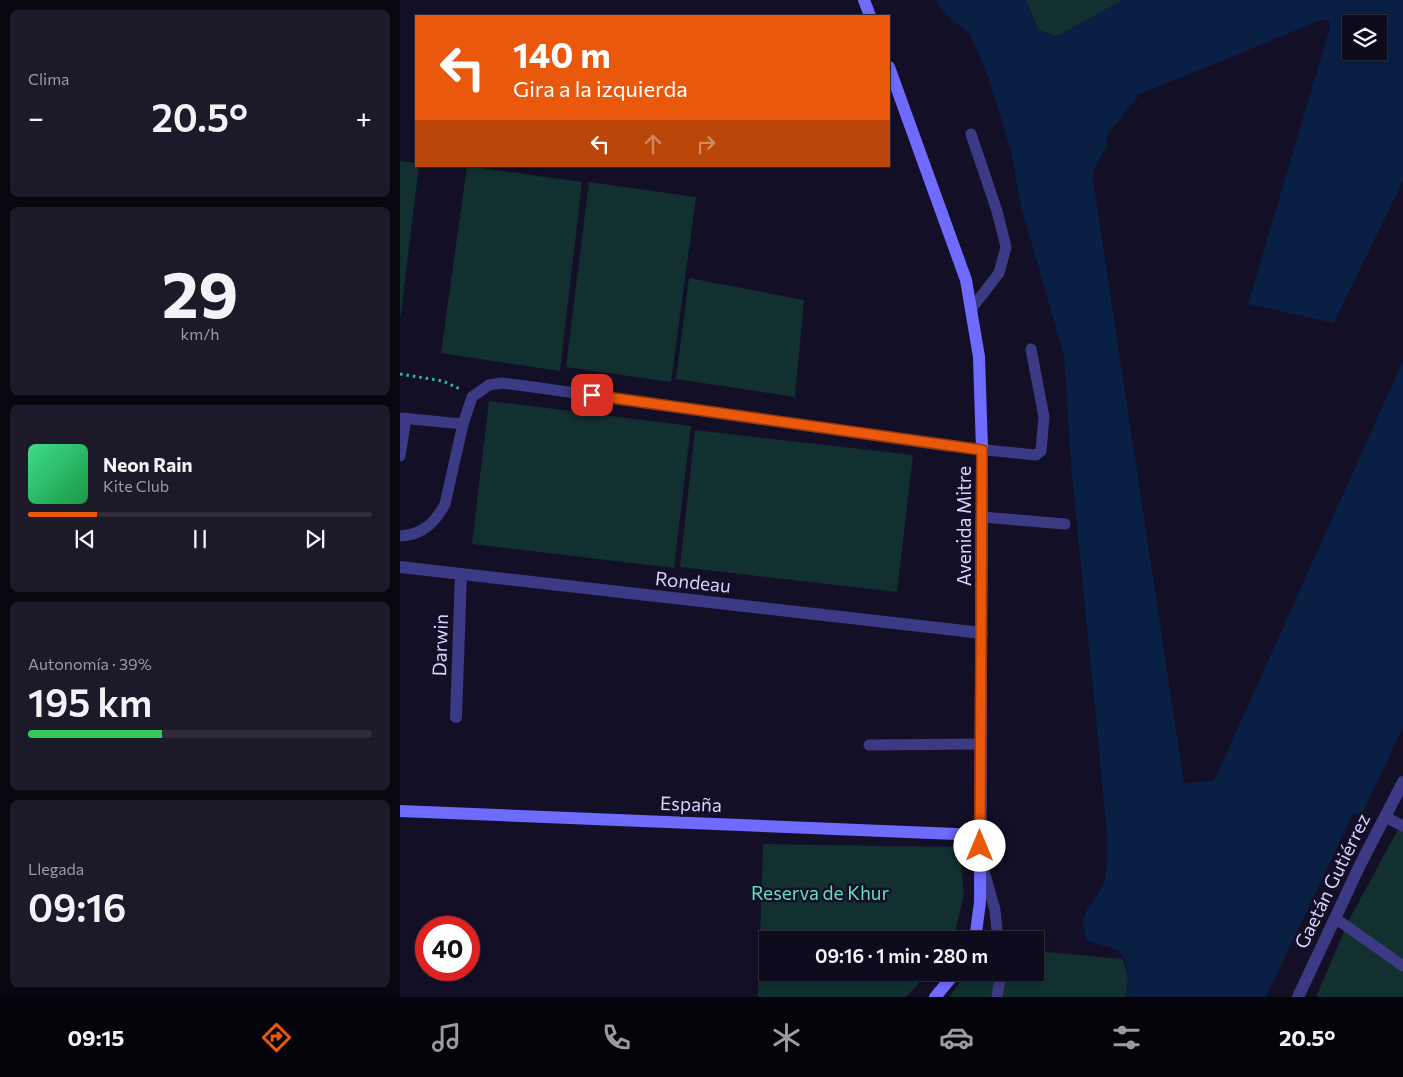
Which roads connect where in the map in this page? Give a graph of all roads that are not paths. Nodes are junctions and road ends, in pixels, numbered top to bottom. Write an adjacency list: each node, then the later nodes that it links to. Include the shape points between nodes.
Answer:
1 (864, 0): 2 (street)
2 (870, 15)
3 (890, 70): 5 (street, Avenida Mitre, via 966,280)
4 (971, 134): 5 (lane, via 1006,247 998,273)
5 (972, 308): 9 (street, Avenida Mitre, via 979,357)
6 (1031, 349): 9 (lane, via 1044,417 1041,451 1036,455)
7 (403, 418): 8 (lane); 10 (lane)
8 (463, 424): 9 (lane, via 472,397 490,385 502,383); 13 (lane, via 451,483 439,516 420,532)
9 (982, 450): 11 (street, Avenida Mitre)
10 (400, 456)
11 (982, 517): 12 (lane); 16 (street, Avenida Mitre)
12 (1066, 524)
13 (400, 536)
14 (400, 567): 15 (street, Rondeau)
15 (461, 574): 16 (street, Rondeau); 17 (street, Darwin)
16 (982, 633): 18 (street, Avenida Mitre)
17 (456, 717)
18 (981, 744): 19 (lane); 24 (street, Avenida Mitre)
19 (868, 745)
20 (1403, 782): 22 (street, Gaetán Gutiérrez)
21 (400, 811): 24 (street, España)
22 (1385, 816): 23 (lane); 26 (street, Gaetán Gutiérrez)
23 (1403, 826)
24 (980, 835): 25 (street, Avenida Mitre)
25 (980, 854): 27 (street, Avenida Mitre); 28 (lane, via 995,910)
26 (1335, 918): 29 (lane); 34 (street, Gaetán Gutiérrez)
27 (976, 931)
28 (997, 931)
29 (1403, 966)
30 (948, 981): 32 (street)
31 (1000, 981): 33 (lane)
32 (935, 997)
33 (997, 997)
34 (1298, 997)

